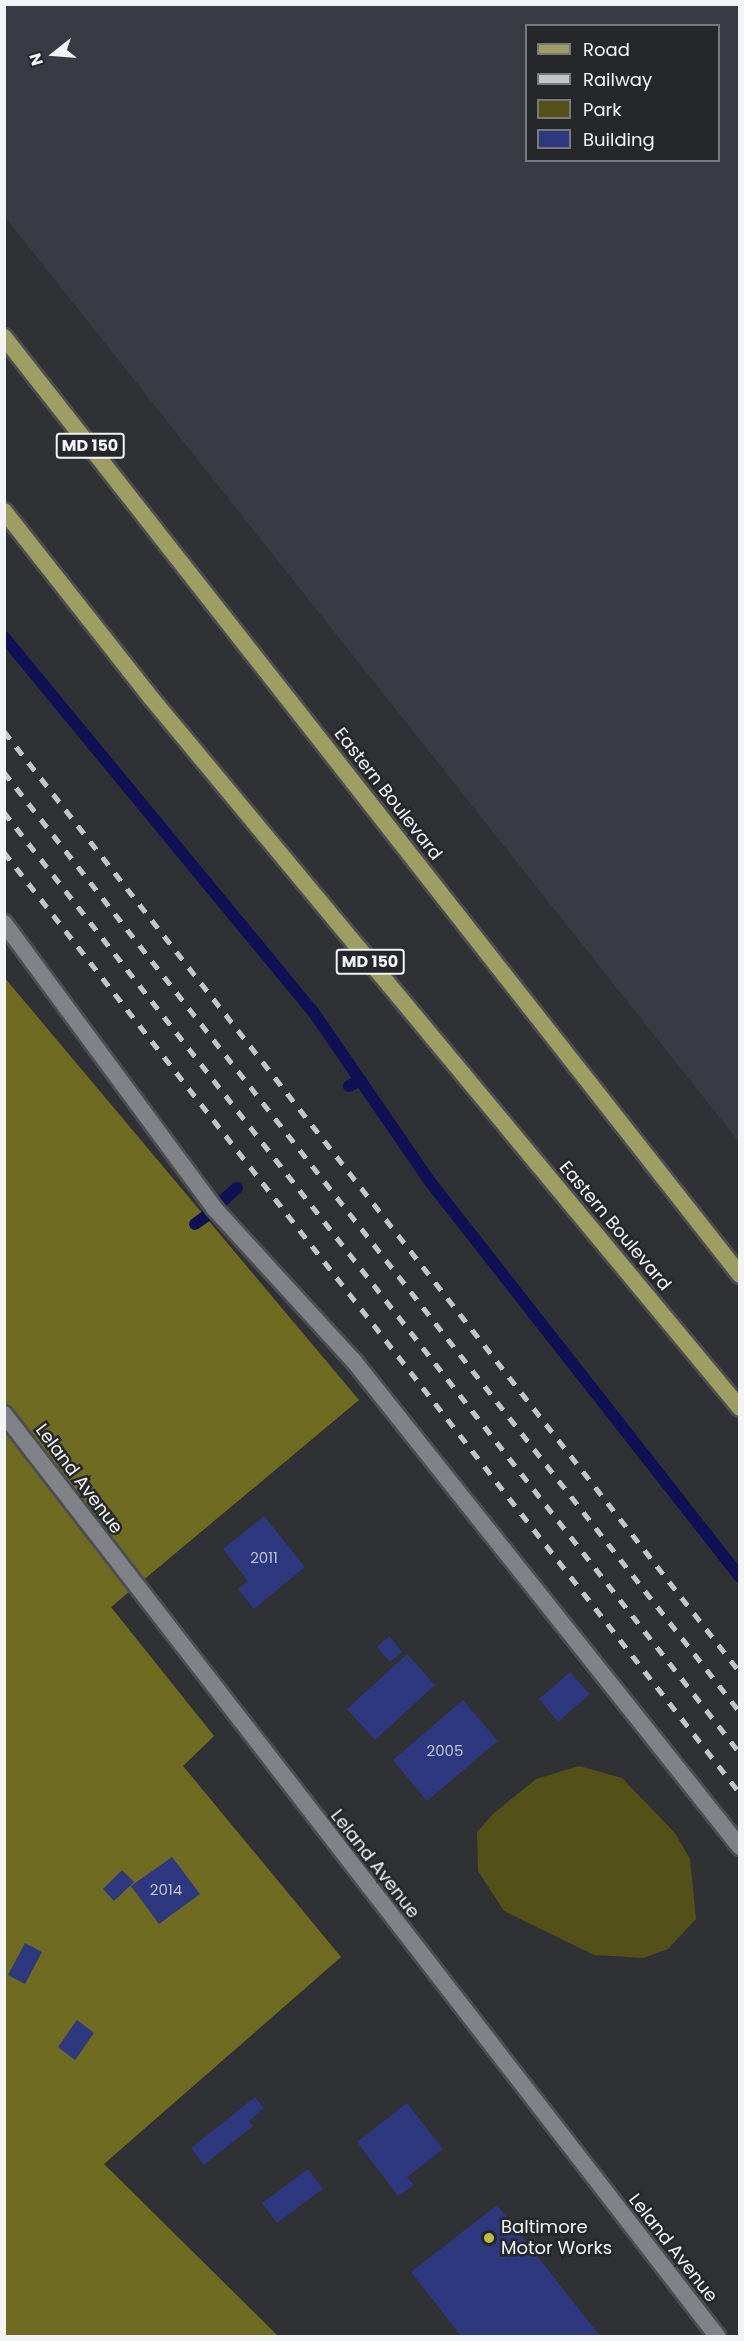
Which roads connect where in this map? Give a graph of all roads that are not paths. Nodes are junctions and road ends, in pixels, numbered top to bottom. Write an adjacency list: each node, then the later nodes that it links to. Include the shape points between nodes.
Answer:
1 (4, 337): 4 (main road, Eastern Boulevard / MD 150)
2 (4, 511): 5 (main road, Eastern Boulevard / MD 150, via 152,699)
3 (4, 923): 9 (street, via 214,1208 353,1360)
4 (740, 1275)
5 (696, 1354): 6 (main road); 7 (main road, Eastern Boulevard / MD 150)
6 (740, 1390)
7 (740, 1408)
8 (4, 1414): 10 (street, Leland Avenue)
9 (740, 1847)
10 (717, 2337)

